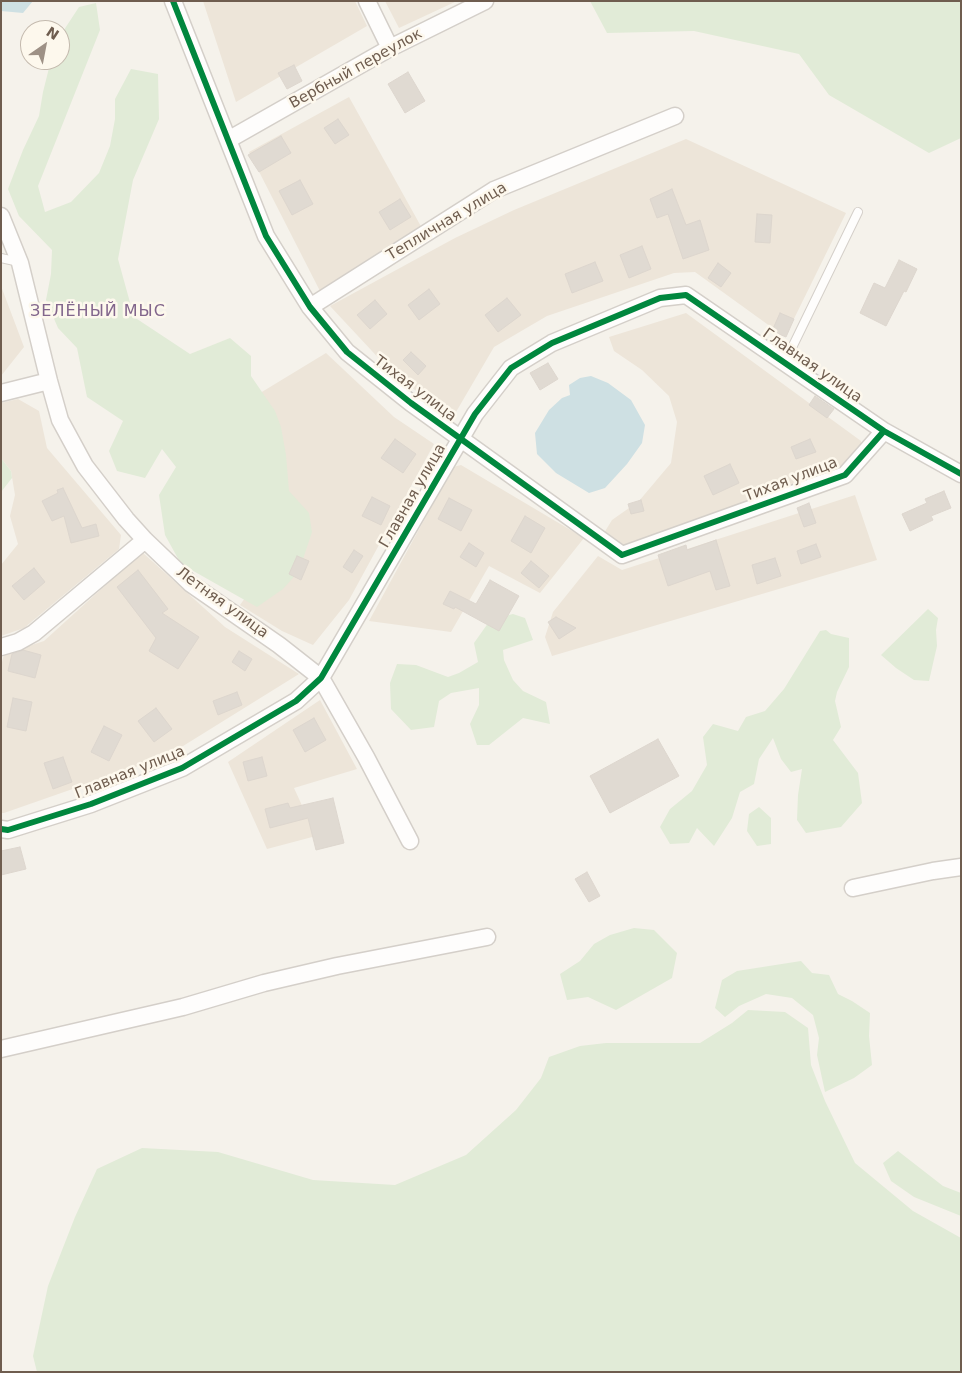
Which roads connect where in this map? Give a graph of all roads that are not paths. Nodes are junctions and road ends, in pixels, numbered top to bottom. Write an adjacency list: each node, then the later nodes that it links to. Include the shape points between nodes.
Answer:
1 (173, 1): 6 (street, Тихая улица)
2 (367, 1): 4 (street)
3 (485, 1): 4 (street, Вербный переулок)
4 (390, 48): 6 (street, Вербный переулок)
5 (675, 116): 11 (street, Тепличная улица, via 494,190)
6 (228, 140): 11 (street, Тихая улица, via 266,236)
7 (858, 212): 12 (lane)
8 (1, 216): 10 (street, Летняя улица)
9 (1, 258): 10 (lane)
10 (20, 263): 13 (street, Летняя улица)
11 (310, 307): 16 (street, Тихая улица, via 347,352)
12 (785, 362): 15 (street, Главная улица); 16 (street, Главная улица, via 686,295 660,298 552,343 511,368 475,414)
13 (49, 381): 14 (street); 18 (street, Летняя улица, via 60,420 85,466)
14 (1, 393)
15 (884, 431): 16 (street, Тихая улица, via 845,475 622,554); 17 (street, Главная улица)
16 (461, 439): 20 (street, Главная улица)
17 (961, 474)
18 (145, 540): 19 (street, via 34,633); 20 (street, Летняя улица, via 191,584)
19 (1, 647)
20 (321, 678): 21 (street, Главная улица, via 296,701 182,768 91,804 8,830); 22 (street, Летняя улица)
21 (1, 829)
22 (410, 841)
23 (961, 867): 24 (street)
24 (853, 888)
25 (487, 937): 26 (street, via 328,968 183,1007)
26 (1, 1049)

